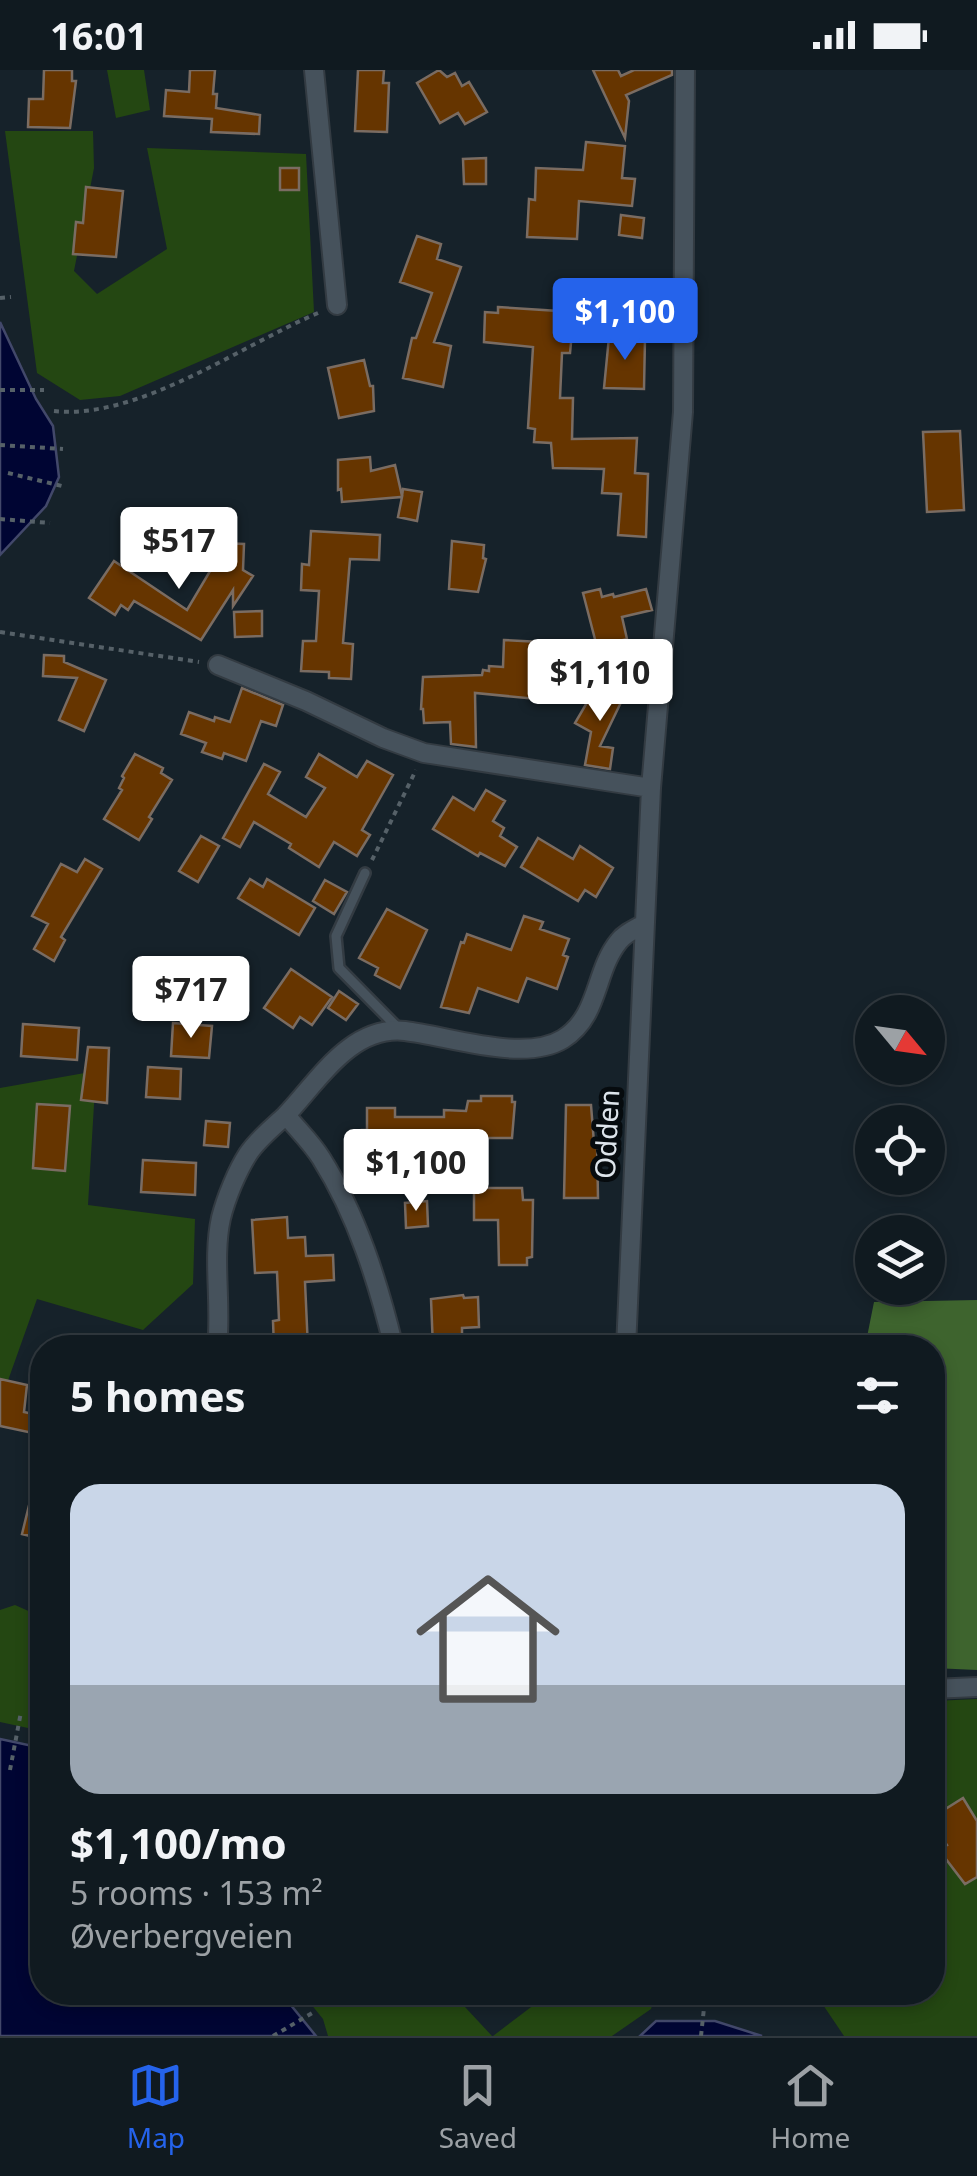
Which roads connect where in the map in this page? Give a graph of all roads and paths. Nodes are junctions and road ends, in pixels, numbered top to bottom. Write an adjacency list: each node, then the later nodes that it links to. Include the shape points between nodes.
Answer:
1 (314, 70): 5 (street)
2 (685, 70): 18 (street, via 683,412)
3 (10, 297): 4 (path)
4 (0, 298)
5 (337, 306): 8 (path, via 117,406)
6 (0, 390): 7 (path)
7 (44, 390)
8 (54, 411)
9 (0, 445): 10 (path)
10 (63, 449)
11 (8, 472): 12 (path)
12 (66, 488)
13 (0, 519): 14 (path)
14 (50, 522)
15 (0, 632): 16 (path)
16 (218, 665): 17 (street)
17 (424, 753): 18 (street); 19 (path)
18 (650, 788): 20 (street)
19 (365, 873): 21 (lane, via 336,936 339,968)
20 (644, 924): 21 (street, via 622,937 596,1000 562,1039 518,1048); 25 (street, Odden)
21 (400, 1030): 22 (street, via 362,1040 335,1058)
22 (286, 1115): 23 (street, via 248,1155 222,1216); 24 (street, via 320,1157 350,1217)
23 (217, 1335)
24 (391, 1335)
25 (627, 1335)
26 (977, 1688): 27 (street)
27 (945, 1689)
28 (21, 1712): 29 (path)
29 (10, 1770)
30 (704, 2008): 33 (path)
31 (314, 2012): 32 (path)
32 (273, 2036)
33 (700, 2036)

